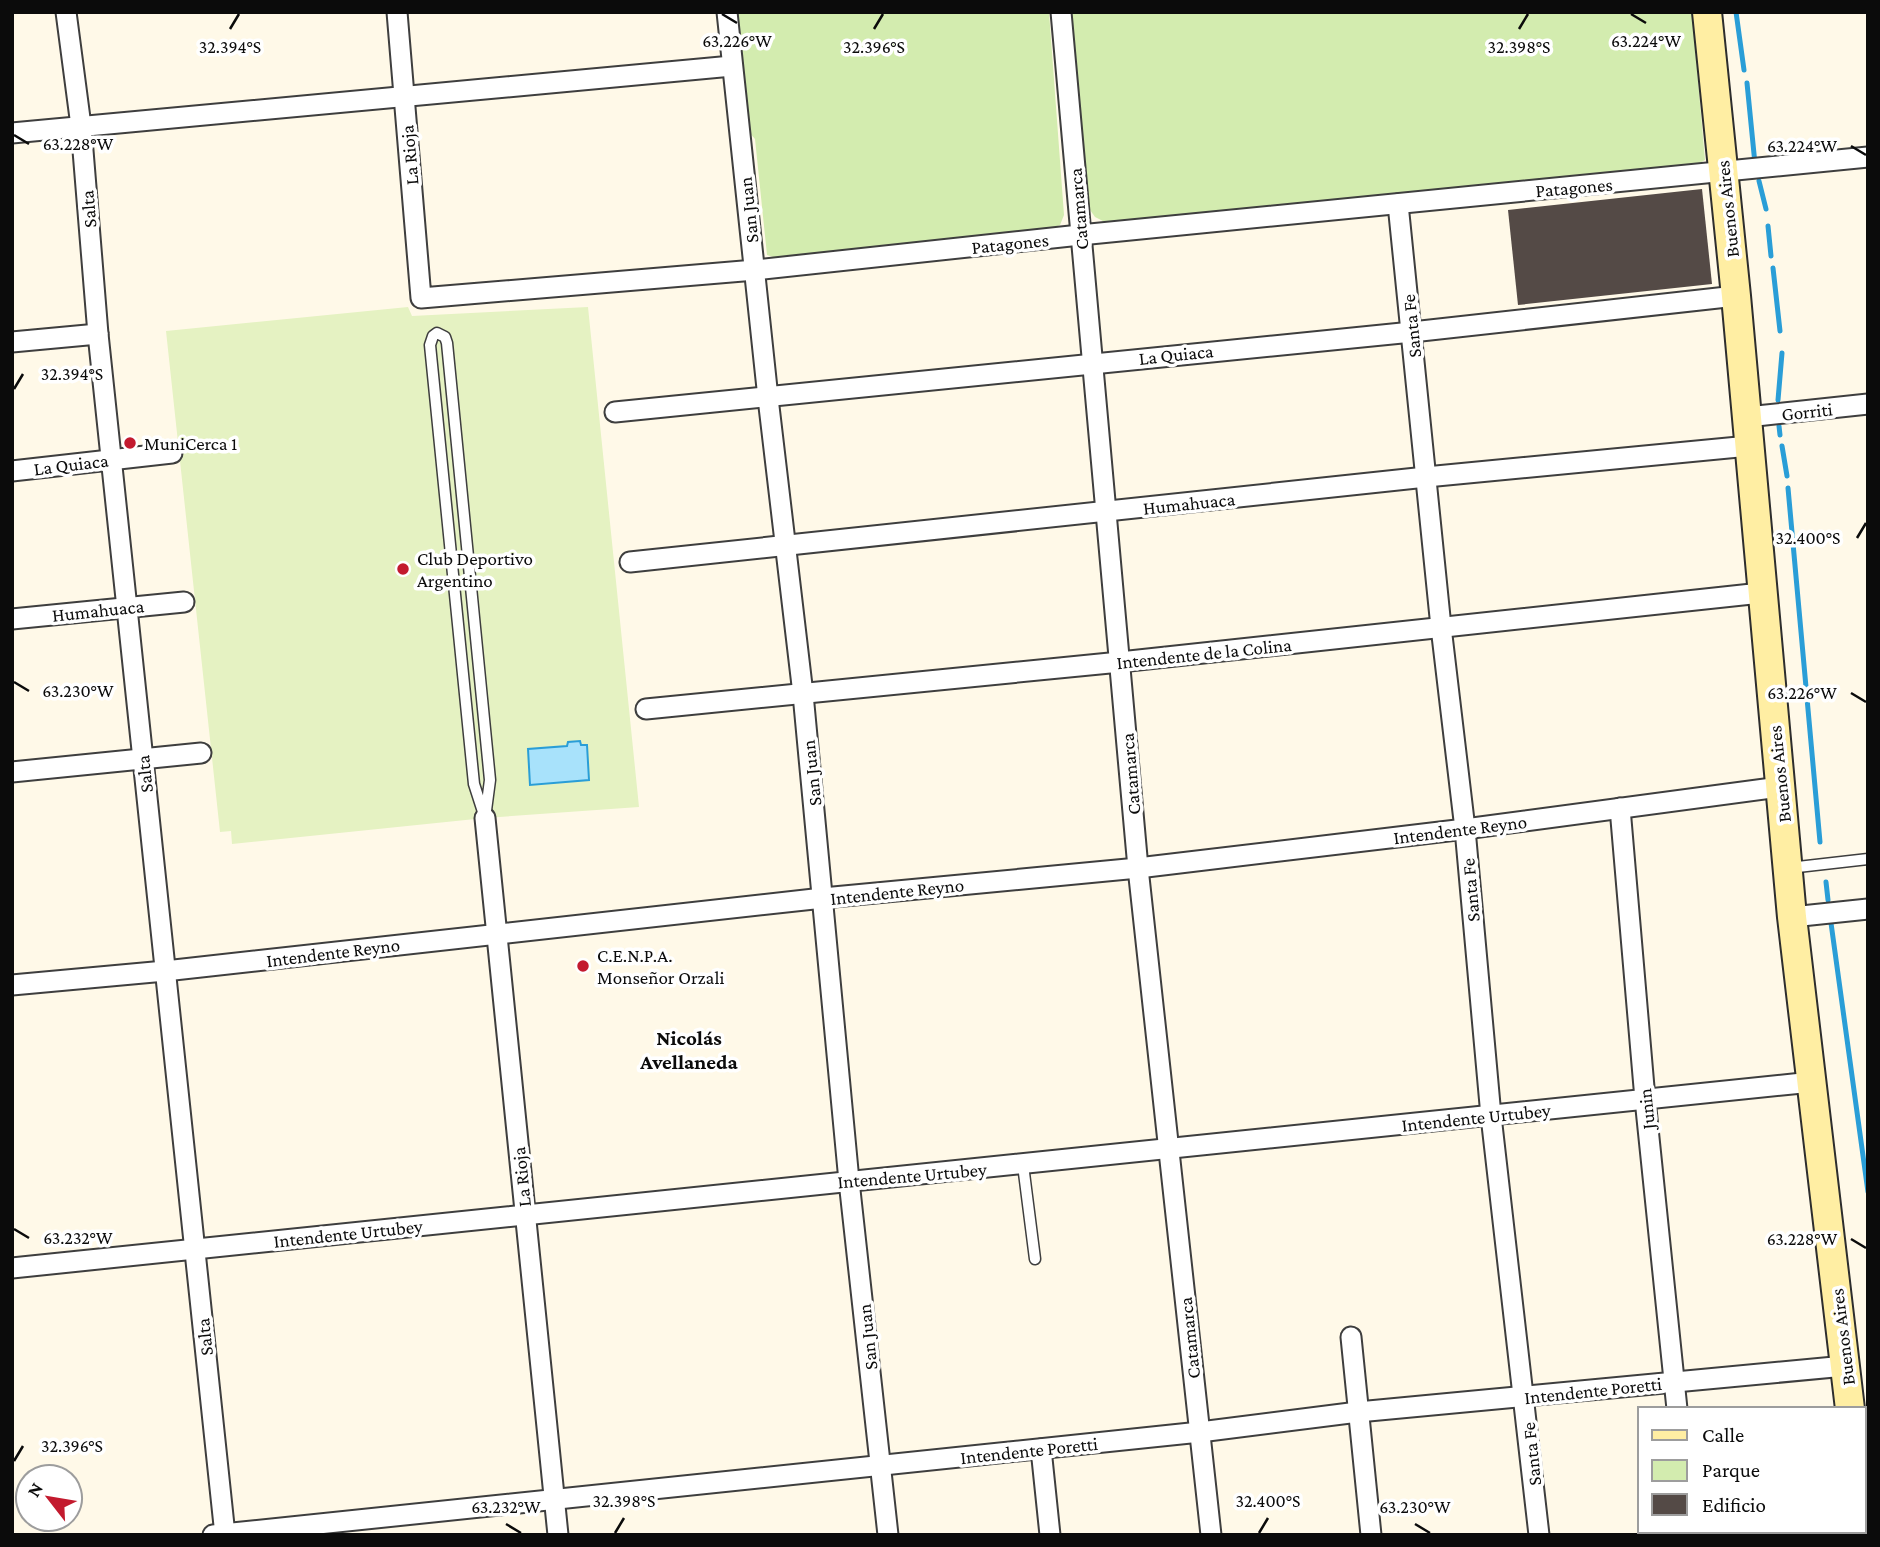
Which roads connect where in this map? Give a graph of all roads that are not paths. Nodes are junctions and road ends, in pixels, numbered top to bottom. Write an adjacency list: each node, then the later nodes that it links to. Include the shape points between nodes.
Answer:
1 (66, 12): 8 (street, Salta)
2 (397, 12): 7 (street, La Rioja)
3 (727, 12): 6 (street, San Juan)
4 (1061, 12): 13 (street, Catamarca)
5 (1707, 12): 11 (main road, Buenos Aires)
6 (732, 66): 7 (street); 14 (street, San Juan)
7 (405, 96): 8 (street); 16 (street, La Rioja)
8 (81, 126): 9 (street); 18 (street, Salta)
9 (12, 133)
10 (1868, 158): 11 (street, Patagones)
11 (1723, 173): 12 (street, Patagones); 15 (main road, Buenos Aires)
12 (1398, 204): 13 (street, Patagones); 17 (street, Santa Fe)
13 (1080, 235): 14 (street, Patagones); 20 (street, Catamarca)
14 (755, 270): 16 (street, Patagones); 21 (street, San Juan)
15 (1736, 296): 17 (street, La Quiaca); 24 (main road, Buenos Aires)
16 (421, 298)
17 (1412, 332): 20 (street, La Quiaca); 29 (street, Santa Fe)
18 (98, 334): 19 (street); 27 (street, Salta)
19 (12, 342)
20 (1092, 363): 21 (street, La Quiaca); 30 (street, Catamarca)
21 (768, 398): 23 (street, La Quiaca); 31 (street, San Juan)
22 (1868, 404): 24 (street, Gorriti)
23 (615, 412)
24 (1747, 417): 25 (main road, Buenos Aires)
25 (1749, 446): 29 (street, Humahuaca); 33 (main road, Buenos Aires)
26 (172, 453): 27 (street, La Quiaca)
27 (111, 459): 28 (street, La Quiaca); 35 (street, Salta)
28 (12, 471)
29 (1426, 477): 30 (street, Humahuaca); 39 (street, Santa Fe)
30 (1106, 512): 31 (street, Humahuaca); 40 (street, Catamarca)
31 (785, 544): 32 (street, Humahuaca); 41 (street, San Juan)
32 (630, 562)
33 (1761, 593): 39 (street, Intendente de la Colina); 46 (main road, Buenos Aires)
34 (184, 602): 35 (street, Humahuaca)
35 (127, 606): 38 (street, Humahuaca); 44 (street, Salta)
36 (473, 610): 37 (lane); 37 (lane, via 447,343 437,333 430,345); 48 (lane, via 490,780)
37 (457, 611): 48 (lane, via 474,784)
38 (12, 619)
39 (1441, 627): 40 (street, Intendente de la Colina); 49 (street, Santa Fe)
40 (1120, 662): 41 (street, Intendente de la Colina); 51 (street, Catamarca)
41 (803, 694): 42 (street, Intendente de la Colina); 53 (street, San Juan)
42 (646, 709)
43 (201, 753): 44 (street)
44 (143, 758): 45 (street); 57 (street, Salta)
45 (12, 772)
46 (1780, 787): 47 (street, Intendente Reyno); 52 (main road, Buenos Aires)
47 (1620, 808): 49 (street, Intendente Reyno); 60 (street, Junin)
48 (485, 818): 56 (street, La Rioja)
49 (1465, 829): 51 (street, Intendente Reyno); 61 (street, Santa Fe)
50 (1868, 859): 52 (lane)
51 (1138, 868): 53 (street, Intendente Reyno); 62 (street, Catamarca)
52 (1788, 868): 55 (main road, Buenos Aires)
53 (823, 898): 56 (street, Intendente Reyno); 64 (street, San Juan)
54 (1868, 909): 55 (street)
55 (1792, 917): 59 (main road, Buenos Aires)
56 (498, 933): 57 (street, Intendente Reyno); 65 (street, La Rioja)
57 (165, 971): 58 (street, Intendente Reyno); 66 (street, Salta)
58 (12, 985)
59 (1812, 1082): 60 (street, Intendente Urtubey); 70 (main road, Buenos Aires)
60 (1645, 1099): 61 (street, Intendente Urtubey); 71 (street, Junin)
61 (1491, 1116): 62 (street, Intendente Urtubey); 72 (street, Santa Fe)
62 (1168, 1149): 63 (street, Intendente Urtubey); 76 (street, Catamarca)
63 (1023, 1165): 64 (street, Intendente Urtubey); 67 (lane)
64 (849, 1181): 65 (street, Intendente Urtubey); 78 (street, San Juan)
65 (525, 1215): 66 (street, Intendente Urtubey); 79 (street, La Rioja)
66 (195, 1249): 68 (street, Intendente Urtubey); 80 (street, Salta)
67 (1035, 1259)
68 (12, 1268)
69 (1351, 1338): 75 (street)
70 (1845, 1366): 71 (street, Intendente Poretti); 74 (main road, Buenos Aires)
71 (1674, 1382): 72 (street, Intendente Poretti); 73 (street, Junin)
72 (1525, 1397): 75 (street, Intendente Poretti); 86 (street, Santa Fe)
73 (1677, 1407)
74 (1850, 1407)
75 (1358, 1412): 76 (street, Intendente Poretti); 85 (street)
76 (1200, 1432): 77 (street, Intendente Poretti); 84 (street, Catamarca)
77 (1041, 1449): 78 (street, Intendente Poretti); 83 (street)
78 (881, 1465): 79 (street, Intendente Poretti); 82 (street, San Juan)
79 (553, 1498): 80 (street, Intendente Poretti); 81 (street, La Rioja)
80 (221, 1534)
81 (558, 1535)
82 (888, 1535)
83 (1050, 1535)
84 (1211, 1535)
85 (1371, 1535)
86 (1539, 1535)

